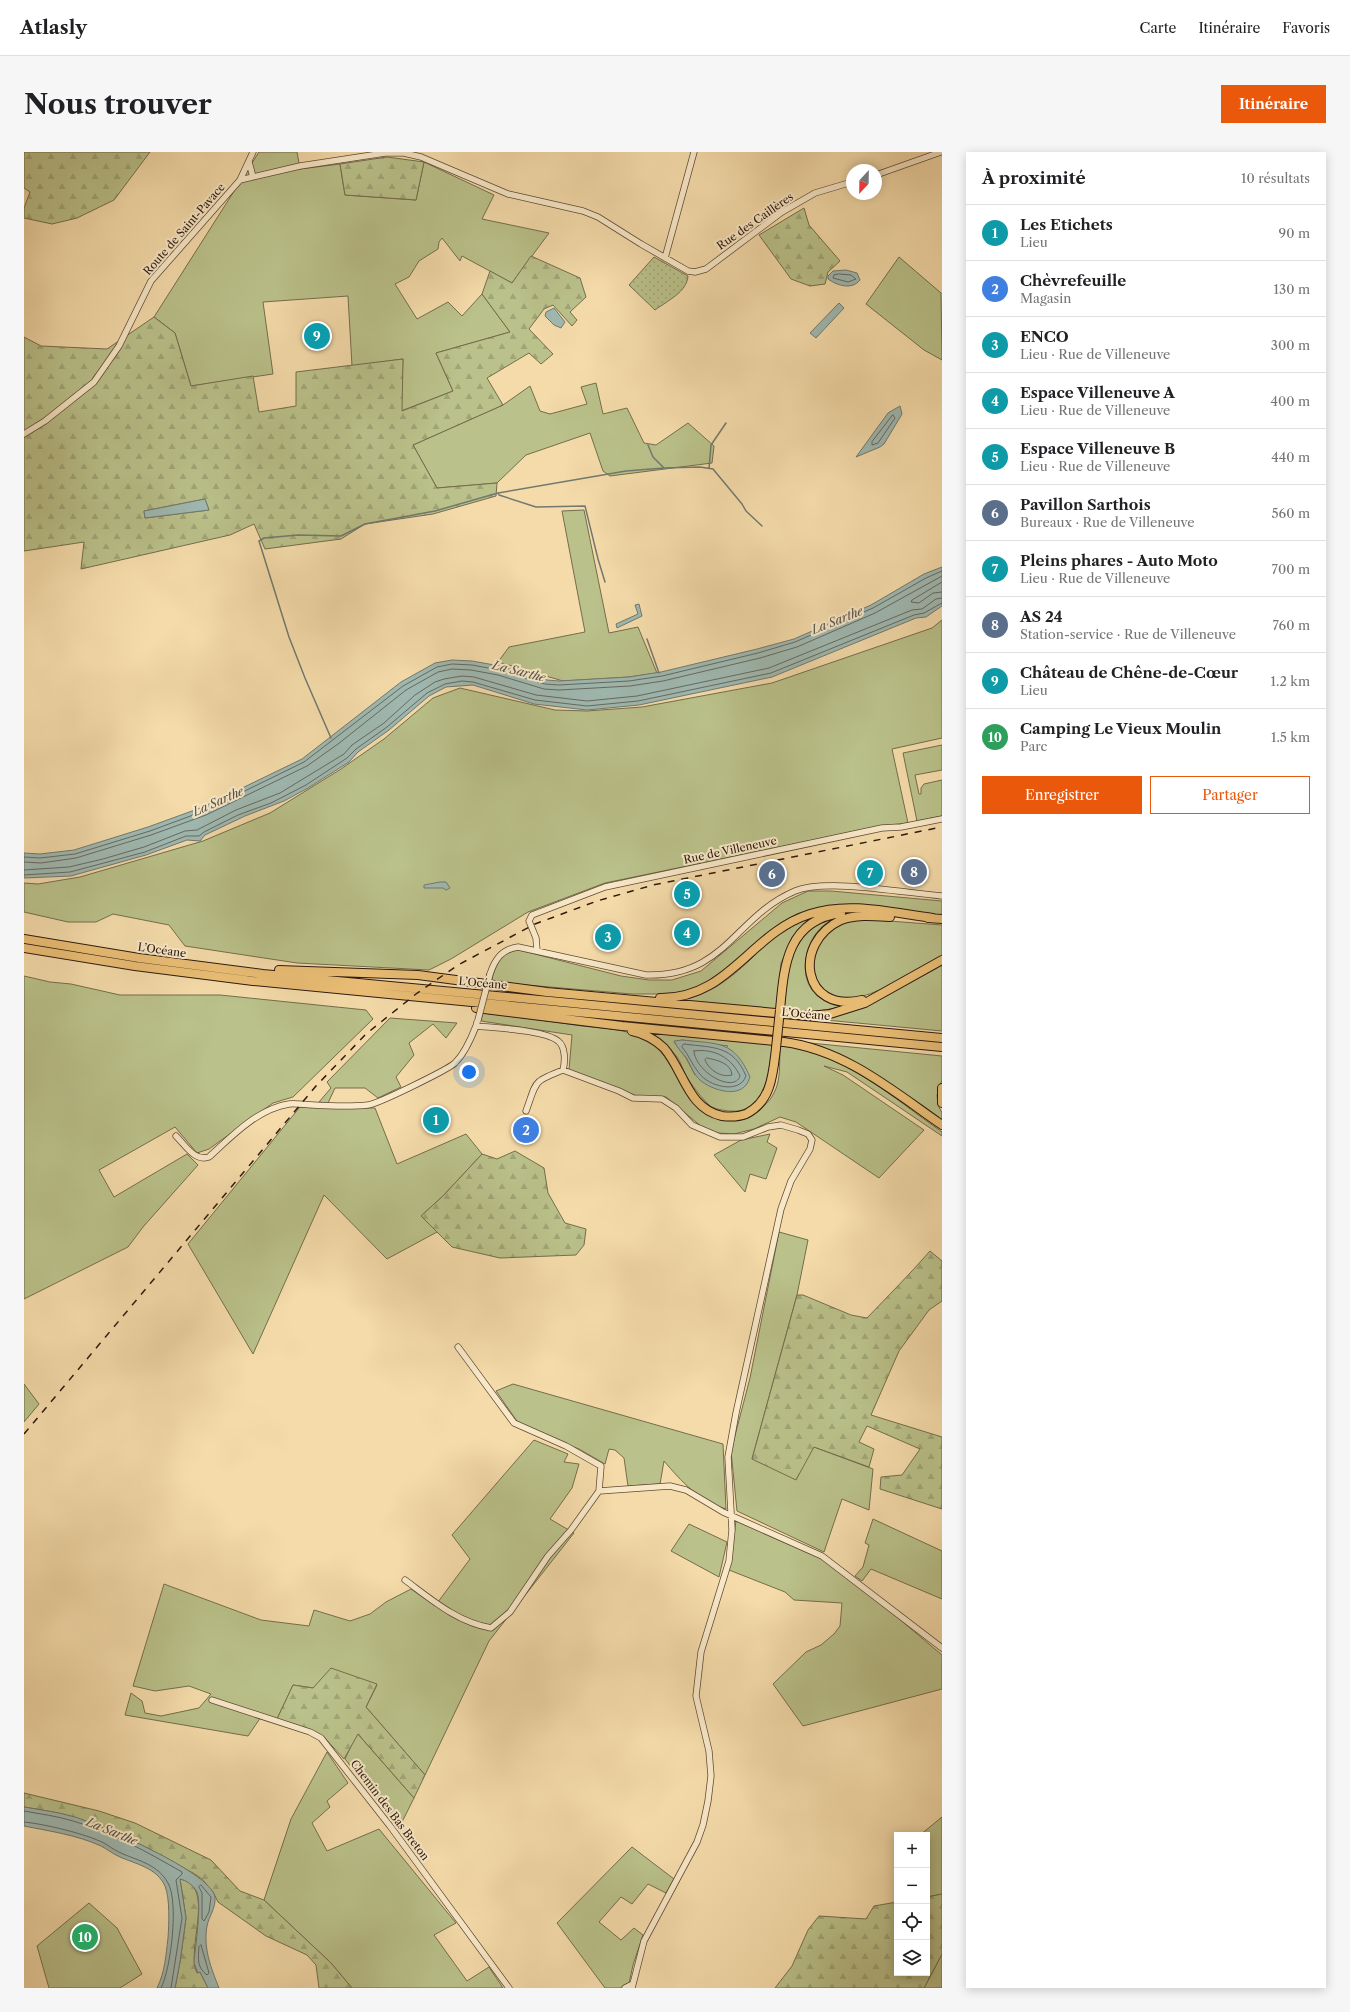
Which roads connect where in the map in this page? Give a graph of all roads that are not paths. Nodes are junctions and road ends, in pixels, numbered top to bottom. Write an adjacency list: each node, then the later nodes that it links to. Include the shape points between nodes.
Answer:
1 (253, 152): 4 (street, Route de Saint-Pavace)
2 (694, 152): 9 (street)
3 (938, 152): 5 (street)
4 (249, 162): 6 (street); 7 (street, Route de Saint-Pavace)
5 (882, 173)
6 (253, 177): 7 (street); 9 (street, via 308,165 385,153 404,153 421,157 508,194 583,211 598,217)
7 (240, 180): 10 (street, Route de Saint-Pavace, via 151,281 119,346 94,382 44,422)
8 (846, 184): 9 (street, Rue des Caillères, via 815,193 782,212 706,269 688,271)
9 (665, 258)
10 (24, 434)
11 (942, 819): 17 (street, Rue de Villeneuve, via 882,828 605,887 532,916 529,921 536,938)
12 (942, 896): 17 (street, via 839,886 808,887 781,898 765,909 714,956 694,967 663,975 646,975)
13 (933, 918): 14 (highway); 20 (highway, via 855,916 836,923 819,937 812,950 809,969 816,989 824,995 846,1003 862,1000 888,988); 21 (highway, via 858,908 829,909 810,914 779,929 729,973 707,988 667,998 604,995); 24 (highway, bridge, via 850,912 828,915 799,934 788,953 784,970 772,1079 765,1098 751,1111 742,1115 724,1116 705,1109 693,1096 663,1047)
14 (942, 919)
15 (24, 939): 19 (highway, L’Océane)
16 (24, 948): 22 (highway, L’Océane, via 228,978)
17 (537, 951): 23 (street, bridge, via 510,948 496,959)
18 (942, 960): 20 (highway)
19 (263, 974): 21 (highway, via 274,970 418,975); 25 (highway, L’Océane)
20 (892, 989): 21 (highway, via 849,1009 809,1016)
21 (597, 997)
22 (460, 1001): 24 (highway, via 470,1007); 26 (highway, L’Océane)
23 (477, 1023): 27 (street, via 548,1035 560,1042 565,1062); 32 (street, via 469,1043 455,1063 370,1105 280,1106 263,1113 240,1129 209,1157 203,1159 198,1158)
24 (622, 1026): 31 (highway, via 812,1047 850,1062)
25 (942, 1038)
26 (942, 1047)
27 (563, 1070): 30 (street, via 534,1085); 35 (street, via 633,1098 662,1099 676,1108 692,1125 720,1137 743,1137 781,1126 808,1134 812,1140 810,1149 791,1181 781,1209 737,1406 728,1457)
28 (942, 1088): 29 (highway)
29 (942, 1103)
30 (526, 1111)
31 (942, 1125)
32 (176, 1136)
33 (458, 1347): 34 (street, via 514,1423 566,1446 601,1466)
34 (599, 1492): 35 (street, via 680,1487); 36 (street, via 548,1556 510,1612 491,1628 479,1626 448,1612)
35 (731, 1515): 37 (street, via 822,1556); 39 (street, via 729,1561 702,1652 696,1696 711,1770 707,1806 697,1842 644,1941)
36 (405, 1580)
37 (942, 1648)
38 (212, 1700): 40 (street, Chemin des Bas Breton, via 310,1732 321,1738 376,1807)
39 (632, 1986): 41 (street)
40 (509, 1988)
41 (624, 1988)

